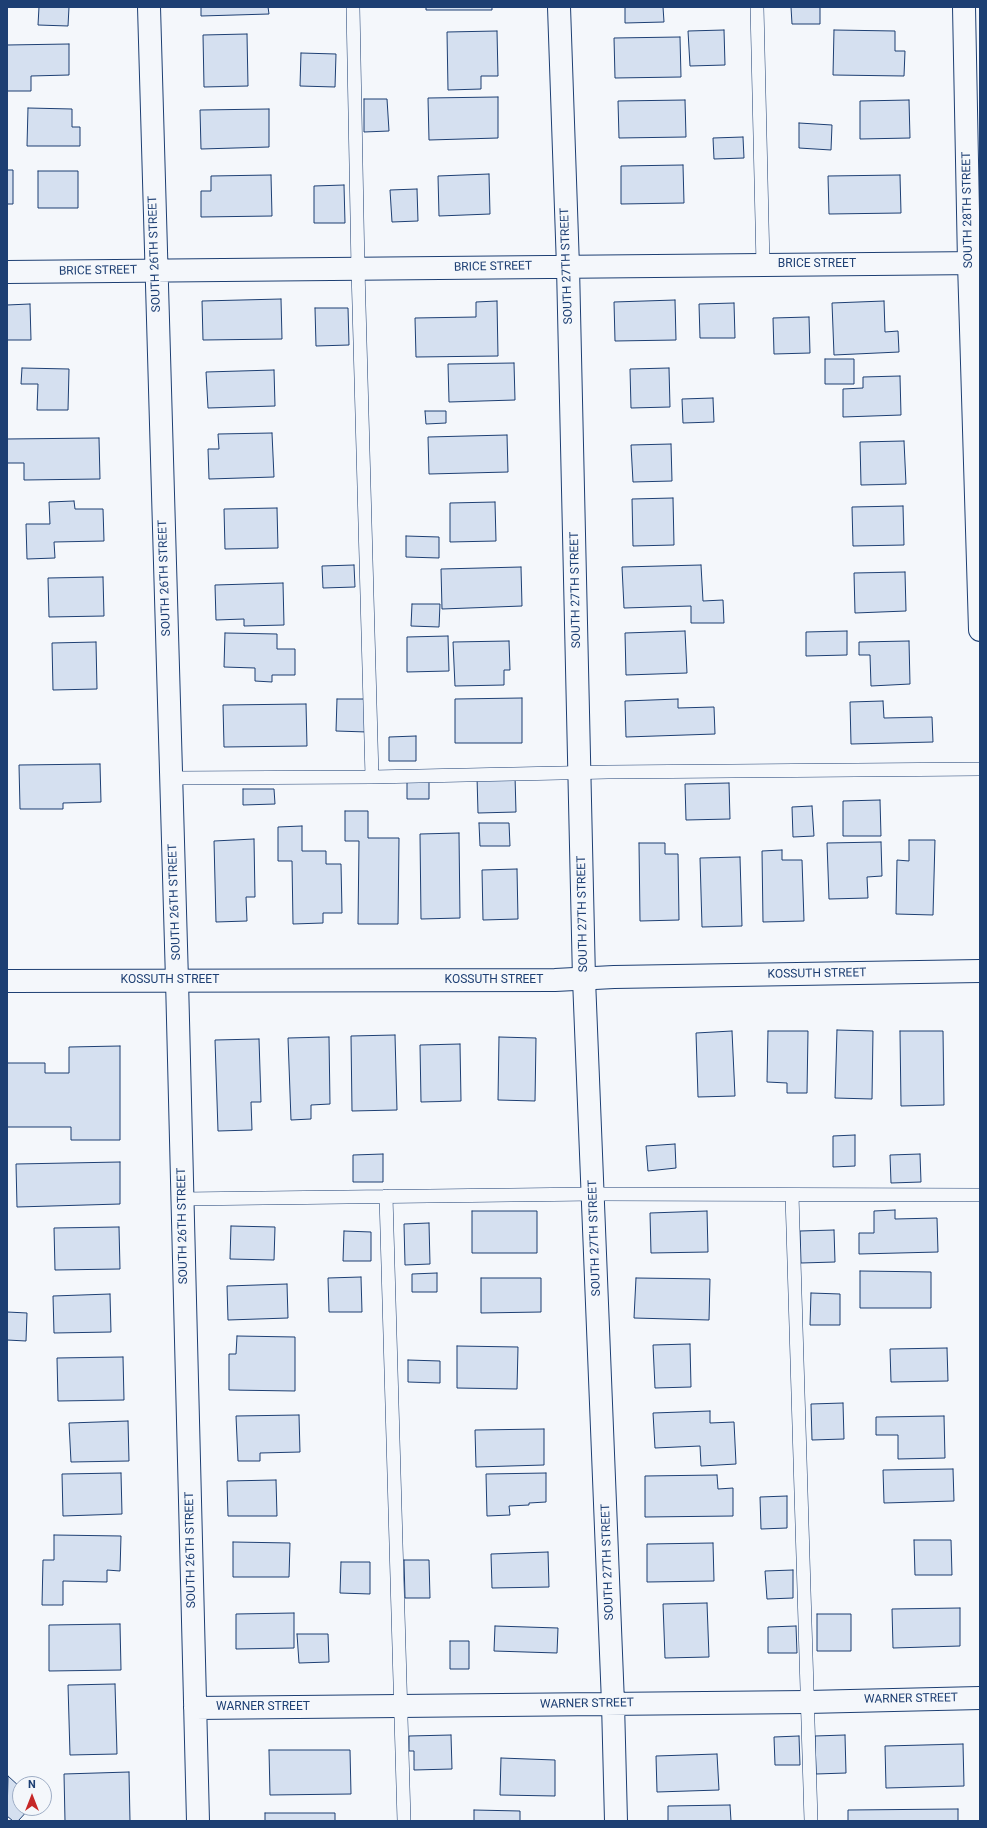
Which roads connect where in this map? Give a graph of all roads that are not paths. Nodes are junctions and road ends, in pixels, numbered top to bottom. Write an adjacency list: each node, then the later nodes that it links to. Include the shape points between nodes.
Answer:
1 (149, 7): 10 (street, SOUTH 26TH STREET)
2 (353, 7): 9 (lane)
3 (559, 7): 8 (street, SOUTH 27TH STREET)
4 (757, 7): 7 (lane)
5 (964, 7): 6 (street, SOUTH 28TH STREET)
6 (975, 263): 7 (street, BRICE STREET); 12 (street, SOUTH 28TH STREET)
7 (763, 265): 8 (street, BRICE STREET)
8 (568, 267): 9 (street, BRICE STREET); 14 (street, SOUTH 27TH STREET)
9 (358, 269): 10 (street, BRICE STREET); 15 (lane)
10 (155, 270): 11 (street, BRICE STREET); 16 (street, SOUTH 26TH STREET)
11 (7, 272)
12 (980, 630)
13 (980, 769): 14 (lane)
14 (580, 772): 15 (lane); 18 (street, SOUTH 27TH STREET)
15 (372, 777): 16 (lane)
16 (171, 778): 19 (street, SOUTH 26TH STREET)
17 (980, 971): 18 (street, KOSSUTH STREET)
18 (584, 979): 19 (street, KOSSUTH STREET); 21 (street, SOUTH 27TH STREET)
19 (177, 980): 20 (street, KOSSUTH STREET); 25 (street, SOUTH 26TH STREET)
20 (7, 981)
21 (593, 1194): 22 (lane); 24 (lane); 28 (street, SOUTH 27TH STREET)
22 (792, 1194): 23 (lane); 27 (lane)
23 (980, 1195)
24 (386, 1196): 25 (lane); 29 (lane)
25 (182, 1199): 30 (street, SOUTH 26TH STREET)
26 (980, 1698): 27 (street, WARNER STREET)
27 (807, 1702): 28 (street, WARNER STREET); 34 (lane)
28 (613, 1703): 29 (street, WARNER STREET); 33 (street, SOUTH 27TH STREET)
29 (402, 1706): 30 (street, WARNER STREET); 32 (lane)
30 (195, 1708): 31 (street, SOUTH 26TH STREET)
31 (198, 1821)
32 (404, 1821)
33 (616, 1821)
34 (811, 1821)

